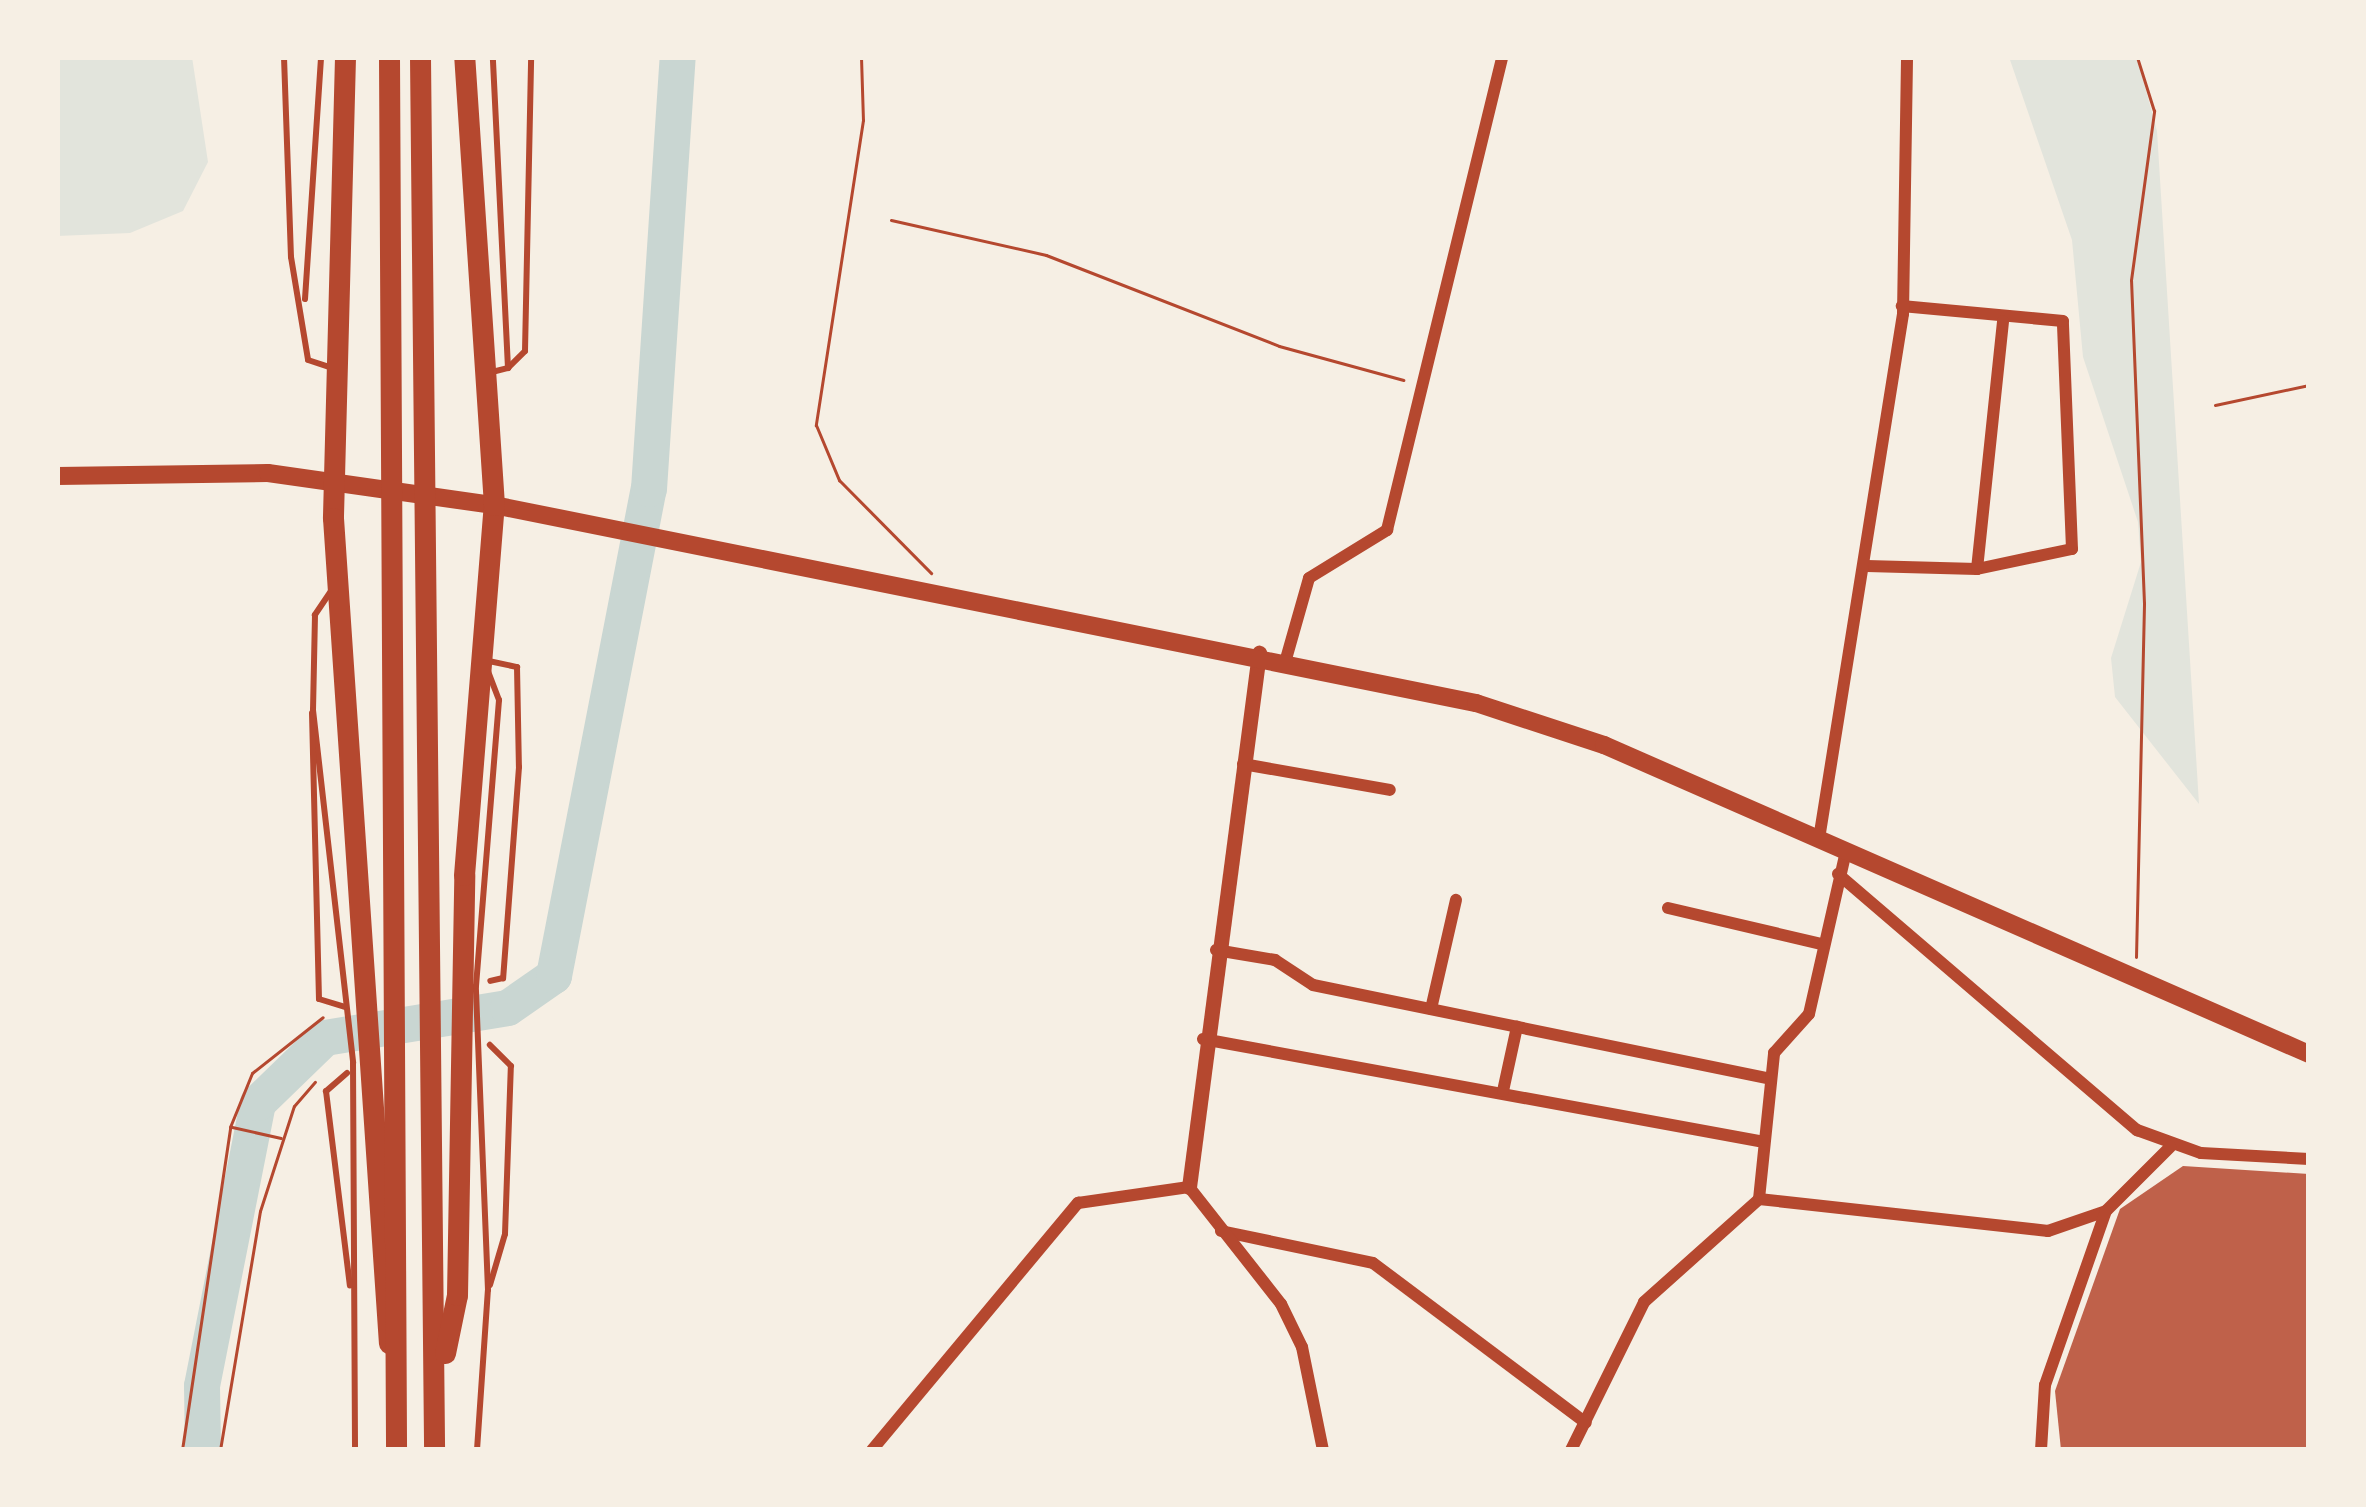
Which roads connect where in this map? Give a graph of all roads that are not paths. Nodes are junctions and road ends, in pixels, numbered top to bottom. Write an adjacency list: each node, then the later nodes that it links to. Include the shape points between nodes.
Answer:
1 (284, 57): 11 (lane, via 291,257)
2 (321, 57): 11 (lane)
3 (345, 57): 14 (highway)
4 (389, 57): 57 (highway)
5 (420, 57): 56 (highway)
6 (464, 57): 15 (highway)
7 (493, 57): 15 (lane)
8 (531, 57): 15 (lane, via 524,351)
9 (1502, 57): 23 (street, via 1428,387 1387,530 1309,578)
10 (1907, 57): 12 (street)
11 (304, 306): 14 (lane, via 308,360)
12 (1902, 306): 13 (street); 19 (street)
13 (2003, 321): 20 (street); 20 (street, via 2063,321 2072,549)
14 (333, 368): 17 (highway)
15 (497, 371): 18 (highway)
16 (57, 476): 17 (main road)
17 (332, 480): 18 (main road); 21 (highway)
18 (494, 505): 22 (main road); 24 (highway)
19 (1868, 566): 20 (street); 28 (street)
20 (1977, 569)
21 (337, 582): 25 (lane, via 315,615); 36 (highway)
22 (1259, 652): 23 (main road); 26 (street)
23 (1286, 658): 28 (main road, via 1505,711)
24 (481, 659): 35 (lane, via 517,667 503,978); 40 (highway)
25 (313, 710): 36 (lane); 36 (lane, via 319,999 334,1010)
26 (1243, 764): 27 (street); 34 (street)
27 (1390, 790)
28 (1819, 839): 29 (main road)
29 (1846, 851): 30 (street); 42 (main road)
30 (1838, 874): 33 (street); 48 (street)
31 (1456, 900): 37 (street)
32 (1668, 908): 33 (street)
33 (1822, 944): 45 (street, via 1809,1014 1774,1053)
34 (1216, 950): 37 (street); 39 (street)
35 (490, 981)
36 (354, 1009): 43 (highway)
37 (1431, 1010): 38 (street)
38 (1517, 1027): 45 (street); 46 (street)
39 (1203, 1039): 46 (street); 50 (street)
40 (468, 1041): 54 (lane); 56 (highway, via 457,1295)
41 (490, 1045): 54 (lane, via 511,1066 505,1234)
42 (2309, 1054)
43 (363, 1061): 55 (lane); 57 (highway, via 383,1308)
44 (347, 1072): 55 (lane, via 326,1091 337,1233)
45 (1769, 1079): 47 (street)
46 (1503, 1091): 47 (street)
47 (1759, 1142): 51 (street)
48 (2170, 1147): 49 (street); 52 (street)
49 (2309, 1159)
50 (1189, 1187): 53 (street); 63 (street, via 1078,1203)
51 (1759, 1199): 52 (street, via 2048,1231); 58 (street, via 1644,1302)
52 (2106, 1211): 66 (street, via 2044,1385)
53 (1221, 1231): 58 (street, via 1373,1263); 64 (street, via 1302,1347)
54 (488, 1290): 62 (lane)
55 (352, 1295): 59 (lane)
56 (437, 1395): 61 (highway)
57 (399, 1397): 60 (highway)
58 (1586, 1423): 65 (street)
59 (355, 1450)
60 (396, 1450)
61 (434, 1450)
62 (478, 1450)
63 (872, 1450)
64 (1323, 1450)
65 (1571, 1450)
66 (2041, 1450)

